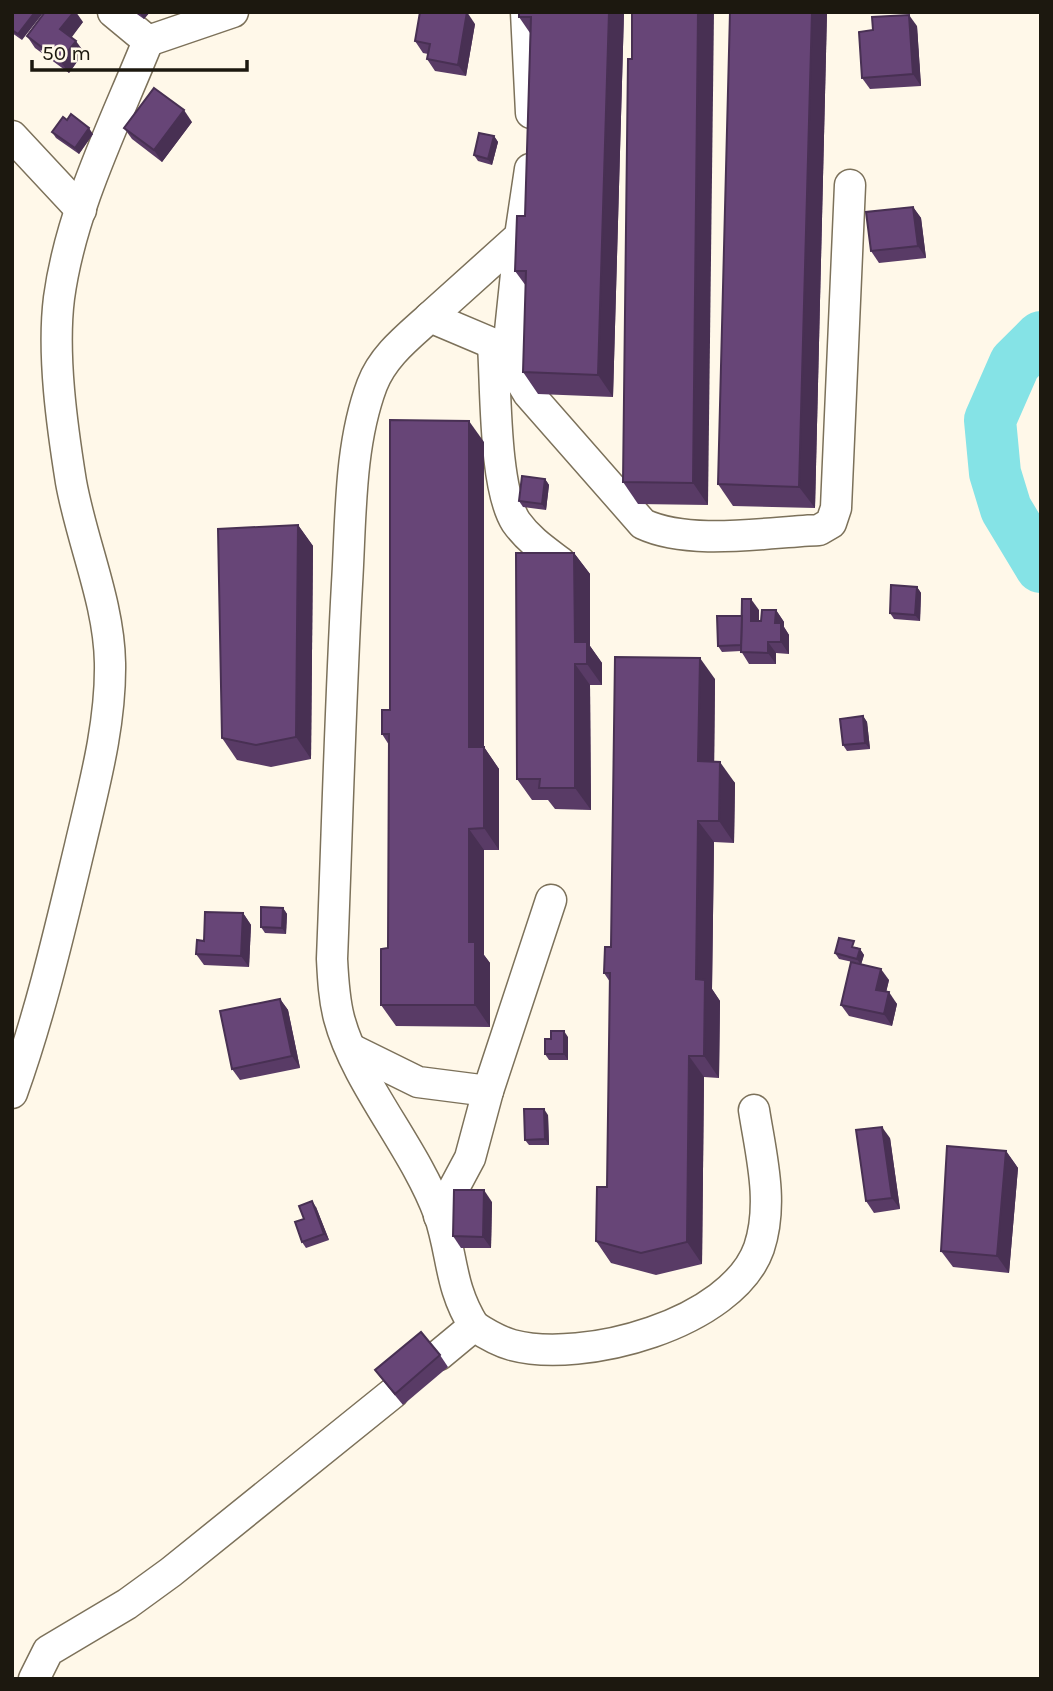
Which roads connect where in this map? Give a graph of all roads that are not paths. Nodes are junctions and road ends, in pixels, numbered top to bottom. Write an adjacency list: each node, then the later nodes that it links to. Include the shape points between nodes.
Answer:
1 (113, 12): 4 (lane)
2 (233, 12): 4 (lane)
3 (526, 12): 8 (lane, via 531,161)
4 (148, 41): 7 (lane)
5 (12, 136): 7 (lane)
6 (850, 185): 10 (lane, via 836,508 831,523 819,530 714,535 670,533 643,524 528,393)
7 (81, 210): 15 (lane, via 59,296 58,354 71,482 107,637 107,714 50,975)
8 (520, 236): 9 (lane); 10 (lane)
9 (430, 317): 10 (lane); 13 (lane, via 386,360 372,384 352,490 332,959 339,1018)
10 (500, 347): 11 (lane, via 503,487 515,520 534,543)
11 (560, 562)
12 (551, 900): 14 (lane)
13 (351, 1048): 14 (lane, via 418,1082); 17 (lane)
14 (488, 1091): 17 (lane, via 470,1158)
15 (12, 1093)
16 (754, 1110): 18 (lane, via 766,1194 765,1223 758,1250 740,1276 705,1307 645,1336 576,1349 512,1345)
17 (439, 1216): 18 (lane, via 460,1302)
18 (474, 1326): 19 (lane)
19 (439, 1355)
20 (393, 1394): 21 (lane, via 171,1572 48,1651)
21 (34, 1679)

